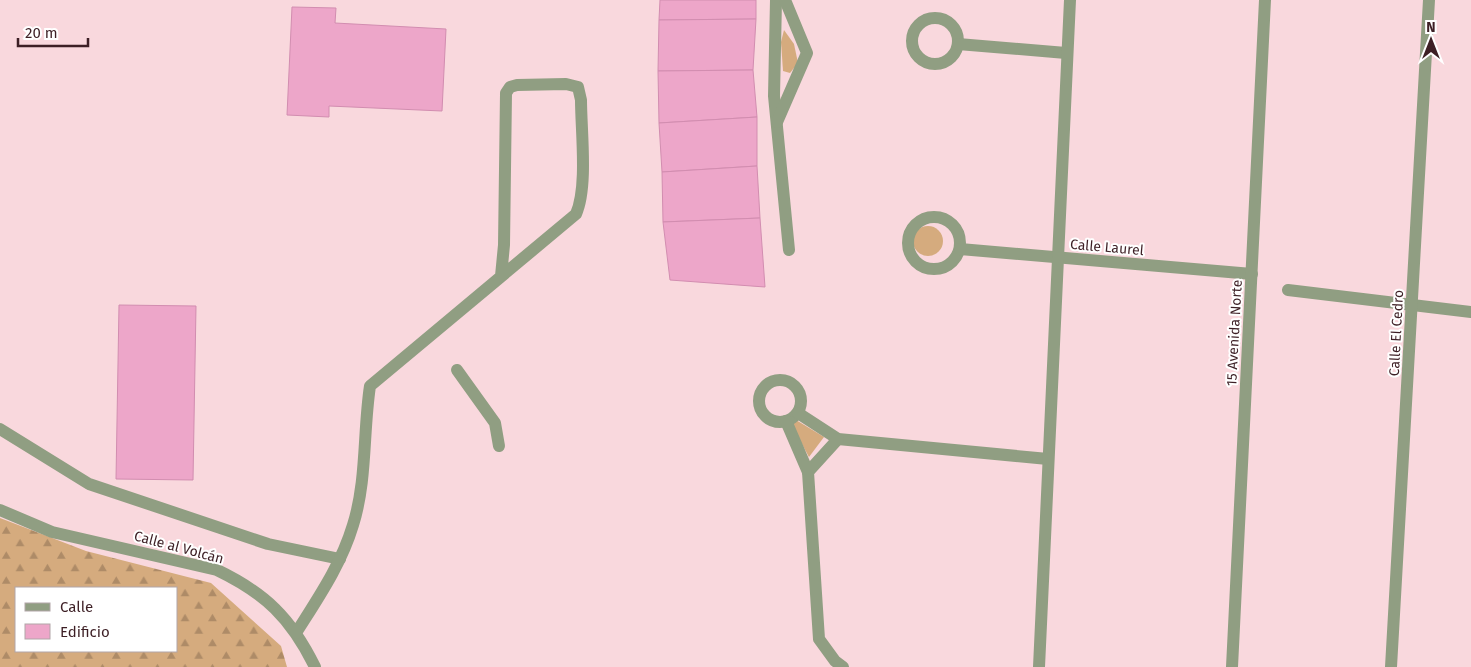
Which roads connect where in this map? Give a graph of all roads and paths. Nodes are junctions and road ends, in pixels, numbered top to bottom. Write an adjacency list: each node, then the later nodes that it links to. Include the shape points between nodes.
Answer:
1 (776, 0): 8 (street)
2 (785, 0): 8 (street, via 807,53)
3 (1070, 0): 7 (street)
4 (1266, 0): 12 (street, 15 Avenida Norte)
5 (1429, 0): 15 (street, Calle El Cedro)
6 (958, 44): 7 (street)
7 (1066, 53): 11 (street)
8 (776, 124): 10 (street)
9 (960, 249): 9 (street, via 953,262 940,269 925,268 913,259 908,245 911,231 922,220 936,217 950,222 959,234); 11 (street, Calle Laurel)
10 (788, 250)
11 (1056, 258): 12 (street, Calle Laurel); 23 (street)
12 (1252, 274): 31 (street, 15 Avenida Norte)
13 (501, 276): 13 (street, via 576,214 581,203 581,100 578,87 566,84 517,85 510,87 506,94); 26 (street, via 370,386 361,487 353,524)
14 (1288, 290): 15 (street)
15 (1413, 304): 16 (street); 32 (street, Calle El Cedro)
16 (1471, 312)
17 (457, 370): 22 (street, via 495,423)
18 (798, 413): 19 (street); 19 (street, via 802,401 797,388 786,380 773,380 762,388 758,401 762,413 773,422); 21 (street)
19 (786, 422): 24 (street)
20 (0, 428): 26 (street, via 89,484 268,544)
21 (838, 439): 23 (street); 24 (street)
22 (499, 446)
23 (1048, 459): 30 (street)
24 (808, 472): 29 (street, via 819,639)
25 (0, 510): 27 (street, Calle al Volcán, via 52,532 217,570 247,585 268,601)
26 (340, 559): 27 (street)
27 (296, 633): 28 (street, Calle al Volcán)
28 (315, 667)
29 (843, 667)
30 (1039, 667)
31 (1232, 667)
32 (1391, 667)

